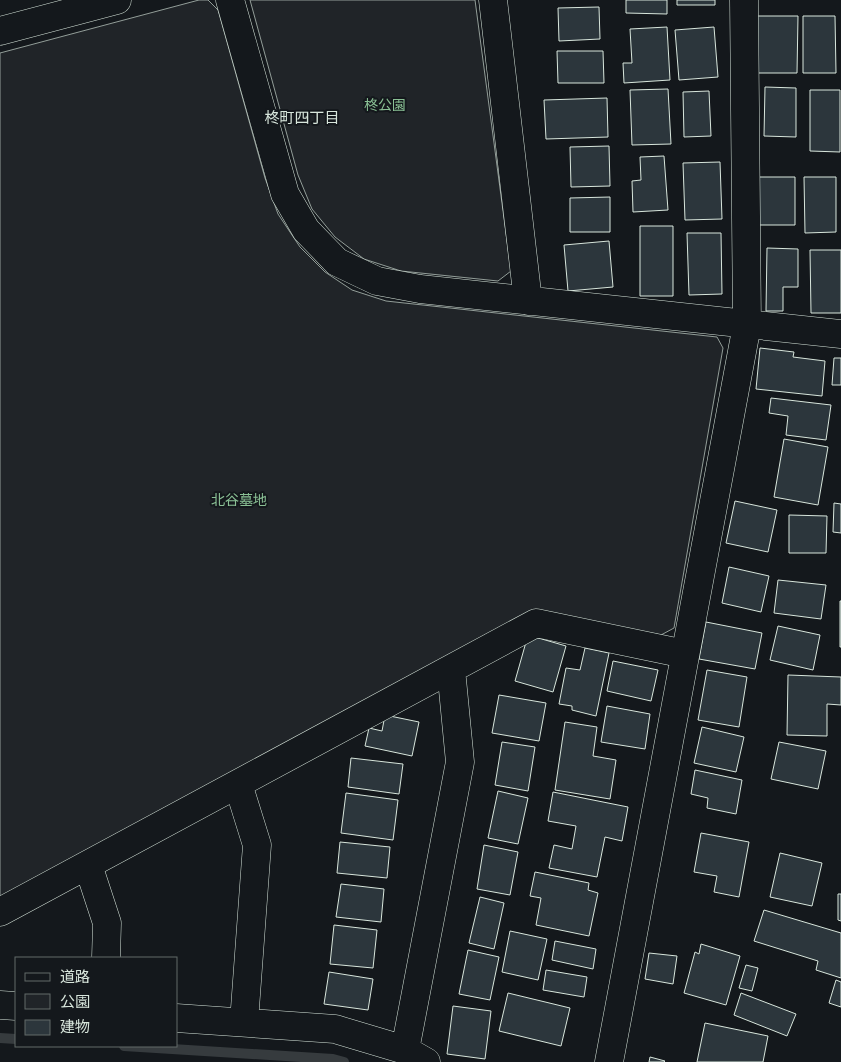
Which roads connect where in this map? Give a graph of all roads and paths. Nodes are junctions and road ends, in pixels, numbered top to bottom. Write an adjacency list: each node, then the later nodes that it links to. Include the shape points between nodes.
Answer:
1 (117, 0): 5 (street)
2 (230, 0): 6 (street, via 285,194 306,230 337,262 376,281)
3 (493, 0): 6 (street)
4 (744, 0): 7 (street)
5 (0, 31)
6 (528, 302): 7 (street)
7 (747, 325): 8 (street); 9 (street)
8 (841, 334)
9 (685, 654): 10 (street, via 536,623); 20 (street)
10 (451, 669): 11 (street); 19 (street, via 460,762)
11 (238, 784): 12 (street); 18 (street, via 257,845)
12 (88, 865): 13 (street); 14 (street, via 108,923)
13 (0, 912)
14 (106, 957)
15 (0, 1005): 16 (street)
16 (15, 1006)
17 (178, 1018): 18 (street)
18 (244, 1022): 19 (street, via 335,1029)
19 (415, 1056)
20 (609, 1062)

